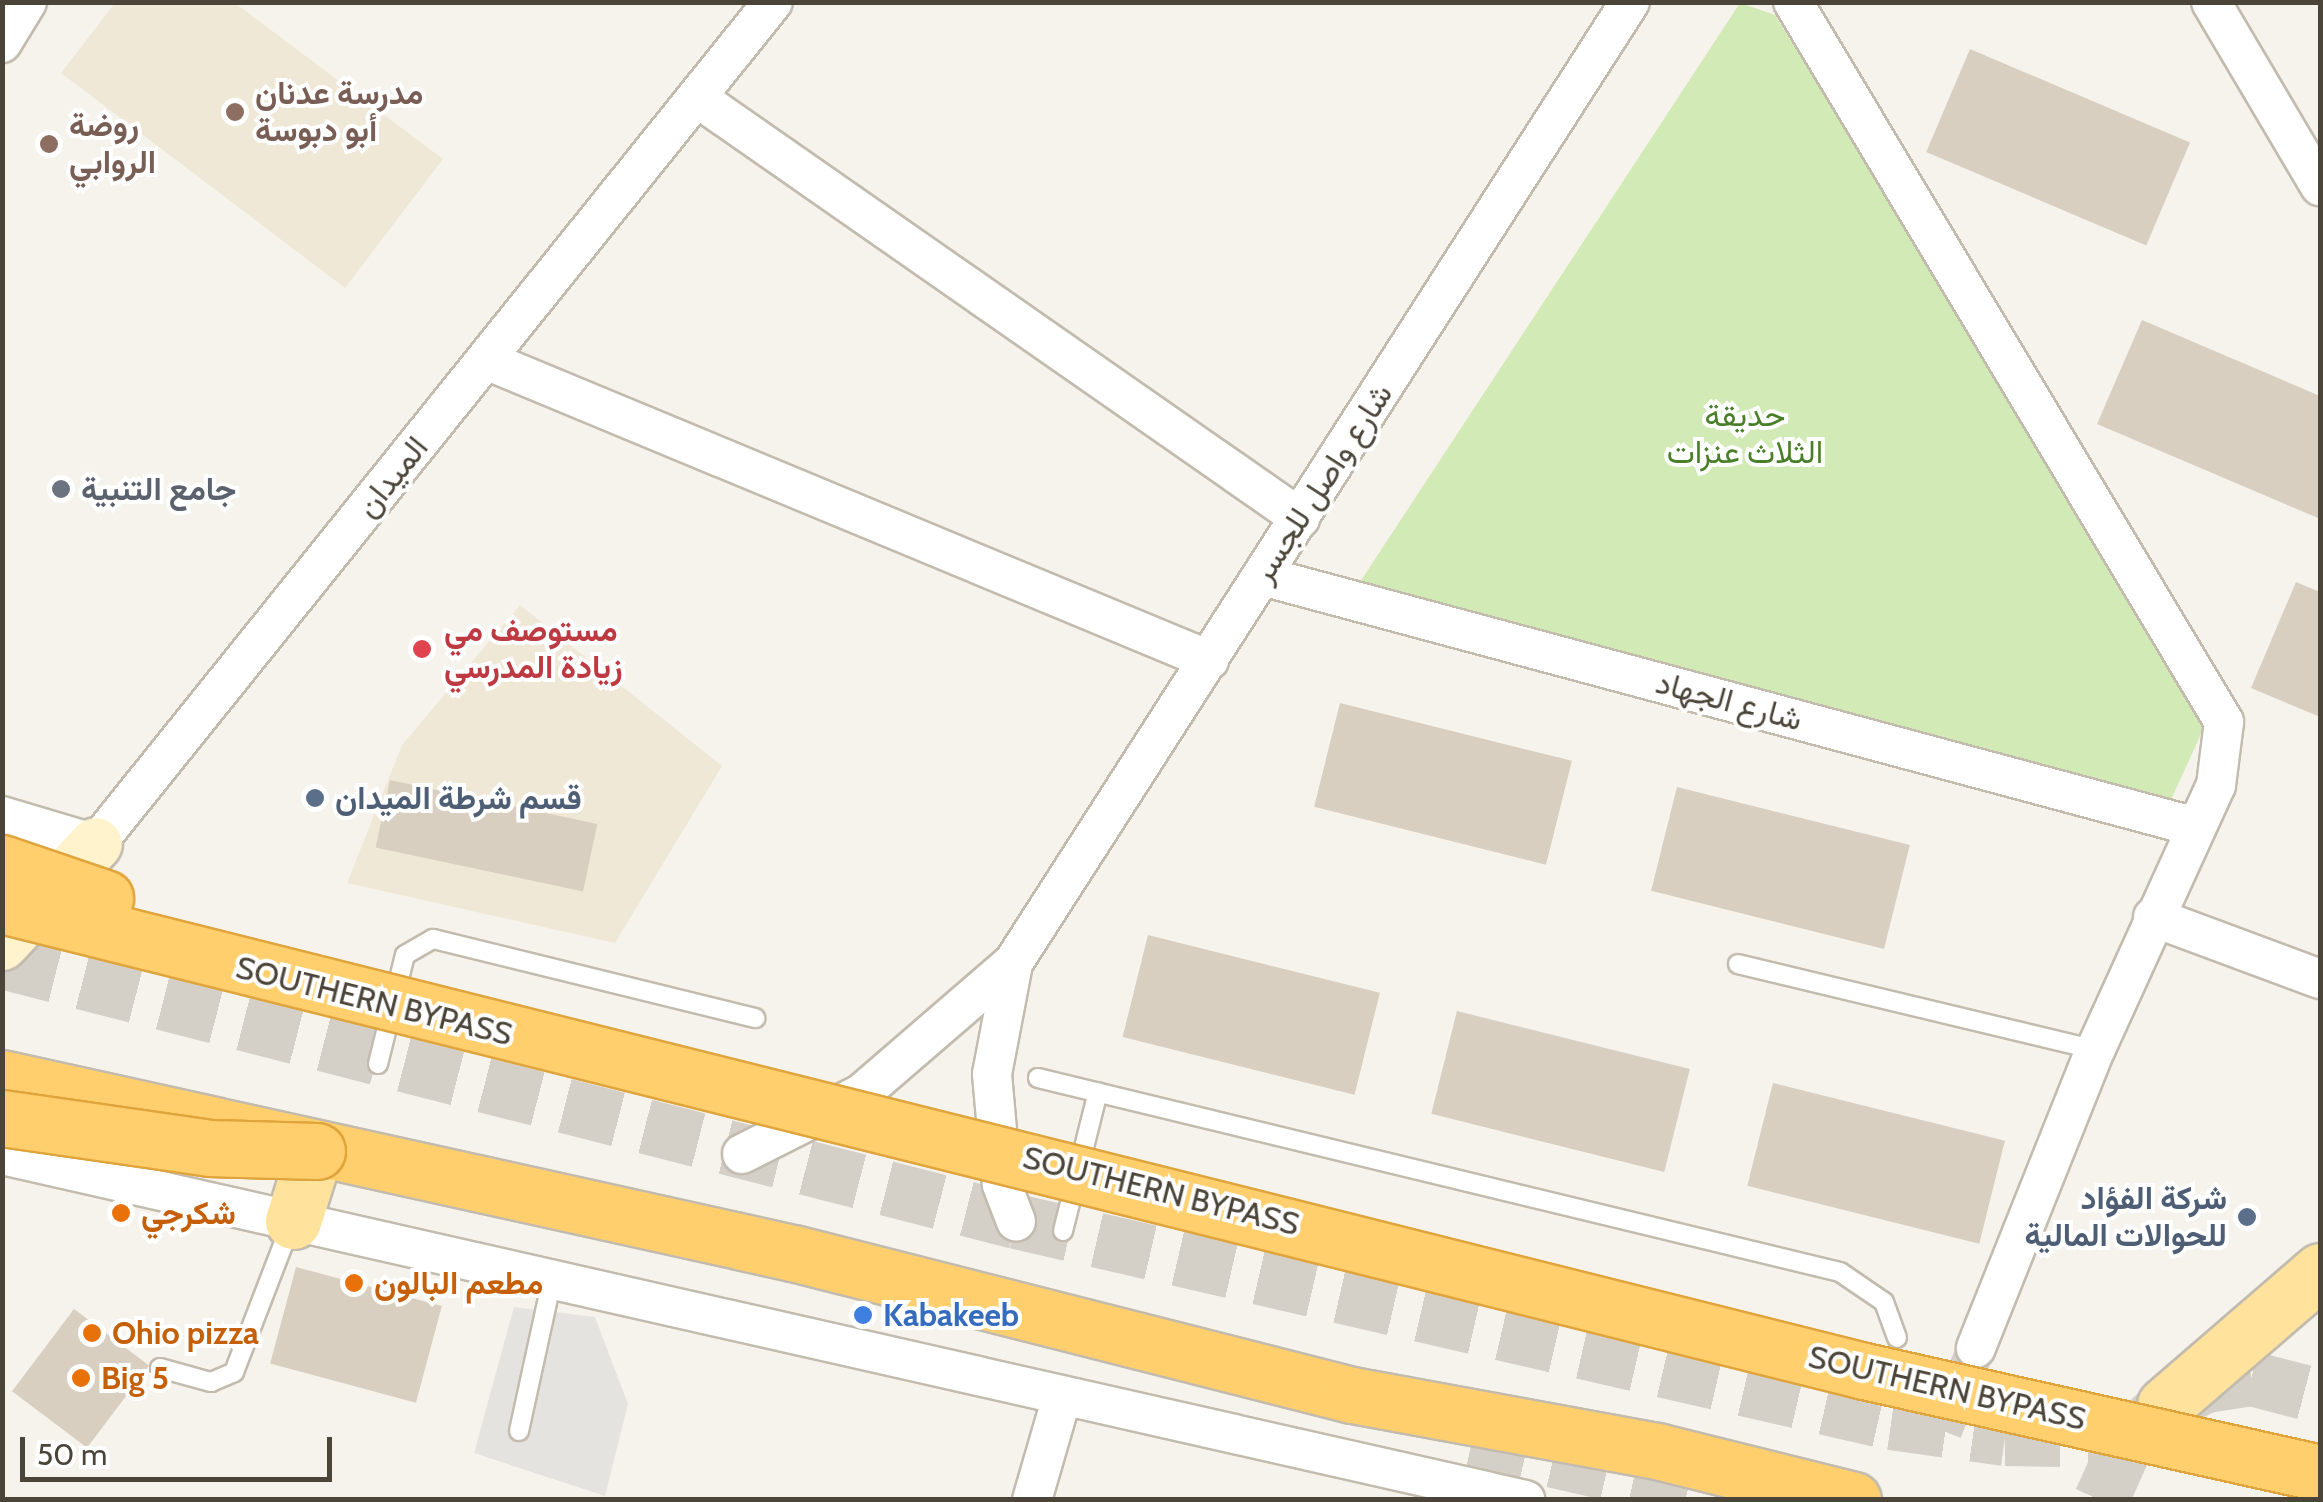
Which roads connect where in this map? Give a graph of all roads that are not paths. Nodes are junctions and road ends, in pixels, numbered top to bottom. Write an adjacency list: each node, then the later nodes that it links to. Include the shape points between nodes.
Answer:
1 (27, 2): 6 (street)
2 (772, 2): 7 (street, الميدان)
3 (1630, 2): 10 (street, شارع واصل للجسر)
4 (1793, 2): 14 (street, via 2214,691 2225,753)
5 (2211, 2): 8 (street)
6 (2, 43)
7 (699, 99): 9 (street, الميدان); 10 (street)
8 (2320, 186)
9 (486, 360): 12 (street); 15 (street, الميدان)
10 (1300, 518): 11 (street, شارع واصل للجسر)
11 (1262, 576): 12 (street, شارع واصل للجسر); 14 (street, شارع الجهاد)
12 (1209, 660): 20 (street, شارع واصل للجسر)
13 (2, 816): 15 (street)
14 (2196, 827): 18 (street)
15 (96, 844): 19 (street, الميدان)
16 (2, 863): 23 (highway, bridge)
17 (2, 905): 23 (highway, SOUTHERN BYPASS, bridge)
18 (2152, 917): 22 (street); 25 (street)
19 (2, 944)
20 (1013, 963): 31 (street, شارع واصل للجسر, via 902,1065); 35 (street, شارع واصل للجسر, via 992,1074 1002,1186)
21 (1738, 964): 25 (lane)
22 (2320, 979)
23 (383, 1005): 46 (highway, SOUTHERN BYPASS, bridge, via 1045,1161 1864,1371)
24 (755, 1018): 26 (lane, via 433,939 406,955)
25 (2095, 1050): 40 (street)
26 (378, 1064)
27 (2, 1078): 33 (highway, bridge)
28 (1038, 1078): 29 (lane)
29 (1098, 1092): 36 (lane); 39 (lane, via 1840,1272 1884,1302)
30 (2, 1118): 33 (highway, bridge)
31 (742, 1154)
32 (2, 1155): 34 (street)
33 (314, 1157): 34 (main road); 45 (highway, via 794,1252 1352,1395)
34 (293, 1220): 38 (street); 41 (lane, via 234,1372 211,1382)
35 (1016, 1221)
36 (1063, 1231)
37 (2320, 1271): 43 (main road)
38 (552, 1280): 42 (street); 44 (lane)
39 (1897, 1338)
40 (1976, 1348)
41 (160, 1368)
42 (1062, 1396): 47 (street); 48 (street)
43 (2164, 1405)
44 (519, 1431)
45 (1657, 1451): 49 (highway); 50 (highway)
46 (2320, 1473)
47 (1032, 1500)
48 (1525, 1500)
49 (1798, 1500)
50 (1854, 1500)

